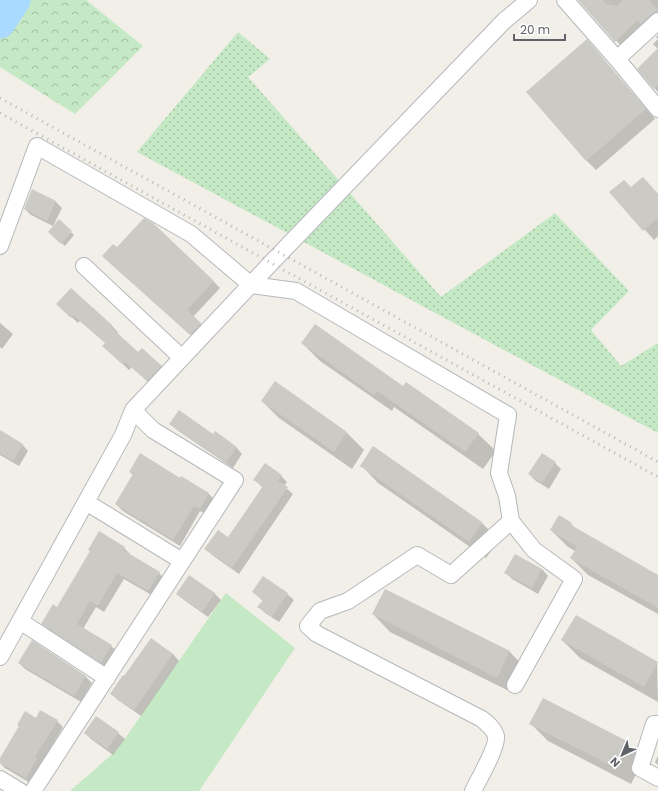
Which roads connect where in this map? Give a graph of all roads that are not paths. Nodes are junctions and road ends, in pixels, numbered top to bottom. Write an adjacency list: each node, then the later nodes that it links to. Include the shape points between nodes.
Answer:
1 (530, 0): 8 (street, via 499,26)
2 (565, 0): 4 (street)
3 (658, 21): 4 (street)
4 (617, 59): 5 (street)
5 (658, 109)
6 (0, 246): 8 (street, via 37,146 191,234)
7 (84, 266): 9 (street)
8 (251, 286): 9 (street); 12 (street, via 296,291 508,415 499,472 507,496)
9 (182, 358): 10 (street)
10 (133, 410): 11 (street, via 123,435); 13 (street, via 153,430 235,480)
11 (86, 502): 13 (street); 14 (street)
12 (511, 521): 17 (street, via 534,550 574,579); 23 (street, via 451,575 417,556 348,601 320,611 308,626 317,634 482,719 492,728 496,737 493,749)
13 (182, 561): 16 (street)
14 (20, 621): 15 (street); 16 (street)
15 (0, 657)
16 (107, 678): 22 (street)
17 (515, 684)
18 (658, 724): 19 (street, via 654,724 640,768)
19 (658, 778)
20 (0, 779): 21 (street)
21 (20, 791)
22 (33, 791)
23 (473, 791)

